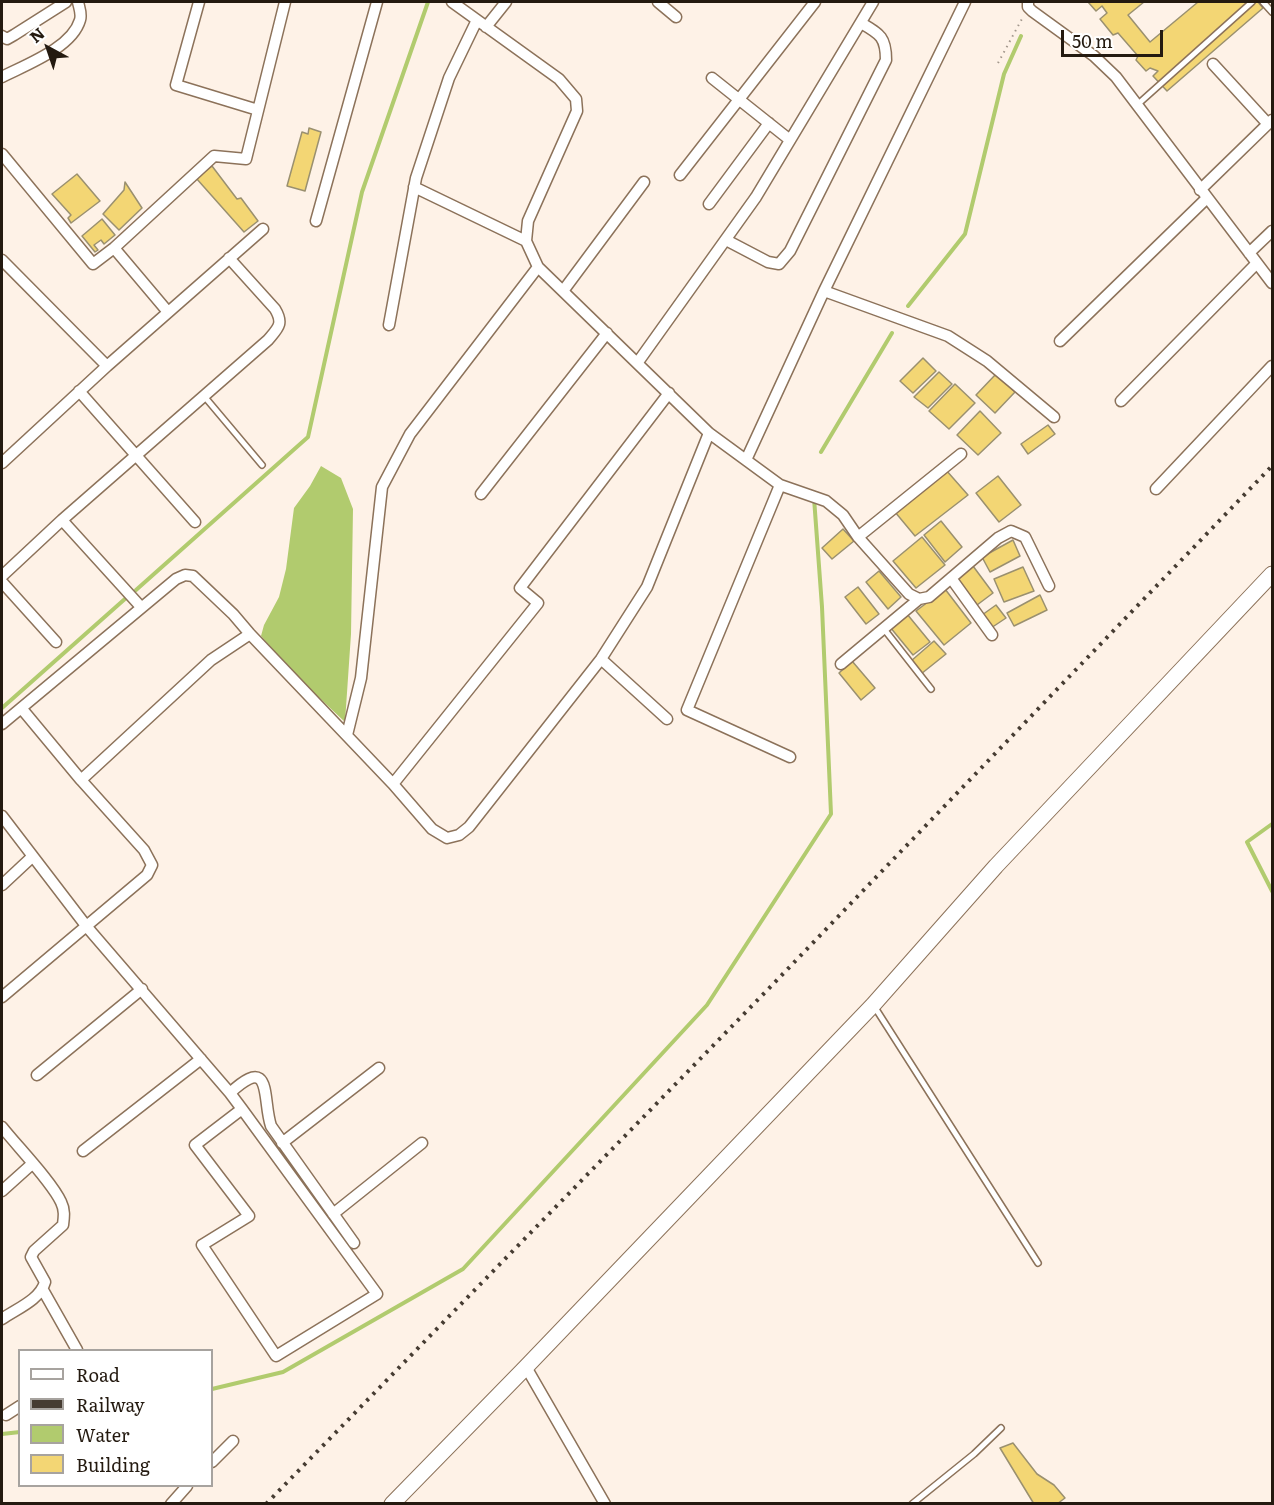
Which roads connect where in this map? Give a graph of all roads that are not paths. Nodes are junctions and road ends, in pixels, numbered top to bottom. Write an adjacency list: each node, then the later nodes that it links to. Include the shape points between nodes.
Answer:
1 (66, 2): 19 (street, via 7,39)
2 (78, 2): 21 (street, via 80,20 70,36 54,50)
3 (199, 2): 25 (street, via 176,85)
4 (285, 2): 25 (street)
5 (377, 2): 35 (street)
6 (452, 2): 17 (street)
7 (506, 2): 17 (street)
8 (658, 2): 16 (street)
9 (815, 2): 23 (street)
10 (873, 2): 18 (street)
11 (965, 2): 48 (street)
12 (1252, 2): 24 (lane)
13 (1263, 2): 15 (lane)
14 (1028, 4): 24 (street, via 1094,56)
15 (1272, 12)
16 (676, 16)
17 (482, 23): 32 (street, via 449,78); 39 (street, via 559,79 576,99 577,111 528,221)
18 (861, 23): 28 (street); 38 (street, via 879,33 886,45 886,60 790,251 779,264)
19 (2, 36)
20 (1213, 64): 26 (street)
21 (2, 77)
22 (712, 78): 23 (street)
23 (739, 99): 27 (street); 30 (street)
24 (1137, 105): 33 (street)
25 (258, 110): 40 (street, via 246,159 214,156)
26 (1270, 122): 33 (street)
27 (769, 123): 28 (street); 34 (street)
28 (790, 140): 38 (street)
29 (2, 154): 40 (street, via 93,264)
30 (680, 175)
31 (644, 182): 47 (street)
32 (414, 187): 39 (street); 50 (street)
33 (1204, 194): 41 (street); 52 (street)
34 (709, 204)
35 (316, 221)
36 (262, 229): 42 (street)
37 (1272, 231): 41 (street)
38 (726, 240): 53 (street)
39 (526, 241): 45 (street)
40 (114, 248): 49 (street)
41 (1249, 253): 44 (street)
42 (229, 258): 49 (street); 58 (street, via 275,309 279,326)
43 (2, 260): 54 (street)
44 (1257, 263): 46 (street); 59 (street)
45 (538, 267): 47 (street); 90 (street, via 410,434 382,487 361,678)
46 (1272, 283)
47 (563, 291): 51 (street)
48 (824, 291): 60 (street, via 948,336 987,361); 64 (street)
49 (168, 312): 54 (street)
50 (389, 325)
51 (607, 333): 53 (street); 69 (street)
52 (1060, 341)
53 (638, 362): 57 (street)
54 (107, 366): 56 (street)
55 (1272, 366): 68 (street)
56 (79, 391): 63 (street); 65 (street)
57 (669, 393): 61 (street); 93 (street, via 520,588 538,603)
58 (204, 396): 63 (street); 66 (lane)
59 (1121, 400)
60 (1054, 417)
61 (709, 433): 64 (street); 84 (street, via 647,586)
62 (961, 454): 72 (street)
63 (136, 455): 70 (street); 71 (street)
64 (746, 459): 67 (street)
65 (2, 463)
66 (262, 465)
67 (780, 485): 72 (street, via 826,501 843,515); 91 (street, via 687,710)
68 (1156, 489)
69 (481, 494)
70 (62, 520): 74 (street); 79 (street)
71 (195, 522)
72 (858, 537): 78 (street, via 909,594)
73 (1272, 574): 100 (street, via 996,866)
74 (2, 576)
75 (951, 578): 77 (street, via 1011,531 1025,537); 78 (street, via 929,597); 82 (street)
76 (2, 582): 83 (street)
77 (1049, 586)
78 (919, 599): 80 (street)
79 (141, 607): 81 (street, via 176,579 193,576); 87 (street)
80 (884, 629): 85 (street); 86 (lane)
81 (250, 634): 90 (street); 92 (street, via 211,660)
82 (992, 635)
83 (56, 642)
84 (601, 659): 88 (street); 93 (street, via 459,835 447,838 432,829)
85 (841, 664)
86 (931, 689)
87 (22, 709): 89 (street); 92 (street)
88 (667, 719)
89 (2, 724)
90 (347, 735): 93 (street)
91 (790, 757)
92 (81, 780): 97 (street, via 144,850 152,865 147,875)
93 (393, 784)
94 (2, 816): 95 (street)
95 (32, 857): 96 (street); 97 (street)
96 (2, 885)
97 (87, 927): 98 (street); 99 (street)
98 (142, 989): 101 (street); 103 (street)
99 (2, 997)
100 (873, 1005): 114 (lane); 118 (street)
101 (201, 1059): 104 (street); 109 (street)
102 (379, 1068): 107 (street)
103 (37, 1075)
104 (230, 1093): 105 (street); 107 (street, via 244,1080 259,1078 265,1086 267,1115)
105 (242, 1109): 105 (street, via 377,1294 276,1356 202,1245 249,1216 195,1145)
106 (2, 1128): 110 (street)
107 (282, 1143): 112 (street)
108 (422, 1143): 112 (street)
109 (83, 1151)
110 (32, 1164): 111 (street); 115 (street, via 61,1200 64,1212 63,1226 31,1257 45,1282)
111 (2, 1191)
112 (333, 1214): 113 (street)
113 (354, 1243)
114 (1038, 1263)
115 (43, 1290): 116 (street); 117 (street)
116 (2, 1319)
117 (76, 1349)
118 (526, 1367): 126 (street); 127 (street)
119 (18, 1407): 120 (street)
120 (6, 1415)
121 (1001, 1428): 128 (lane)
122 (233, 1441): 123 (street)
123 (213, 1461)
124 (186, 1487): 125 (street)
125 (171, 1503)
126 (392, 1503)
127 (605, 1503)
128 (912, 1503)

